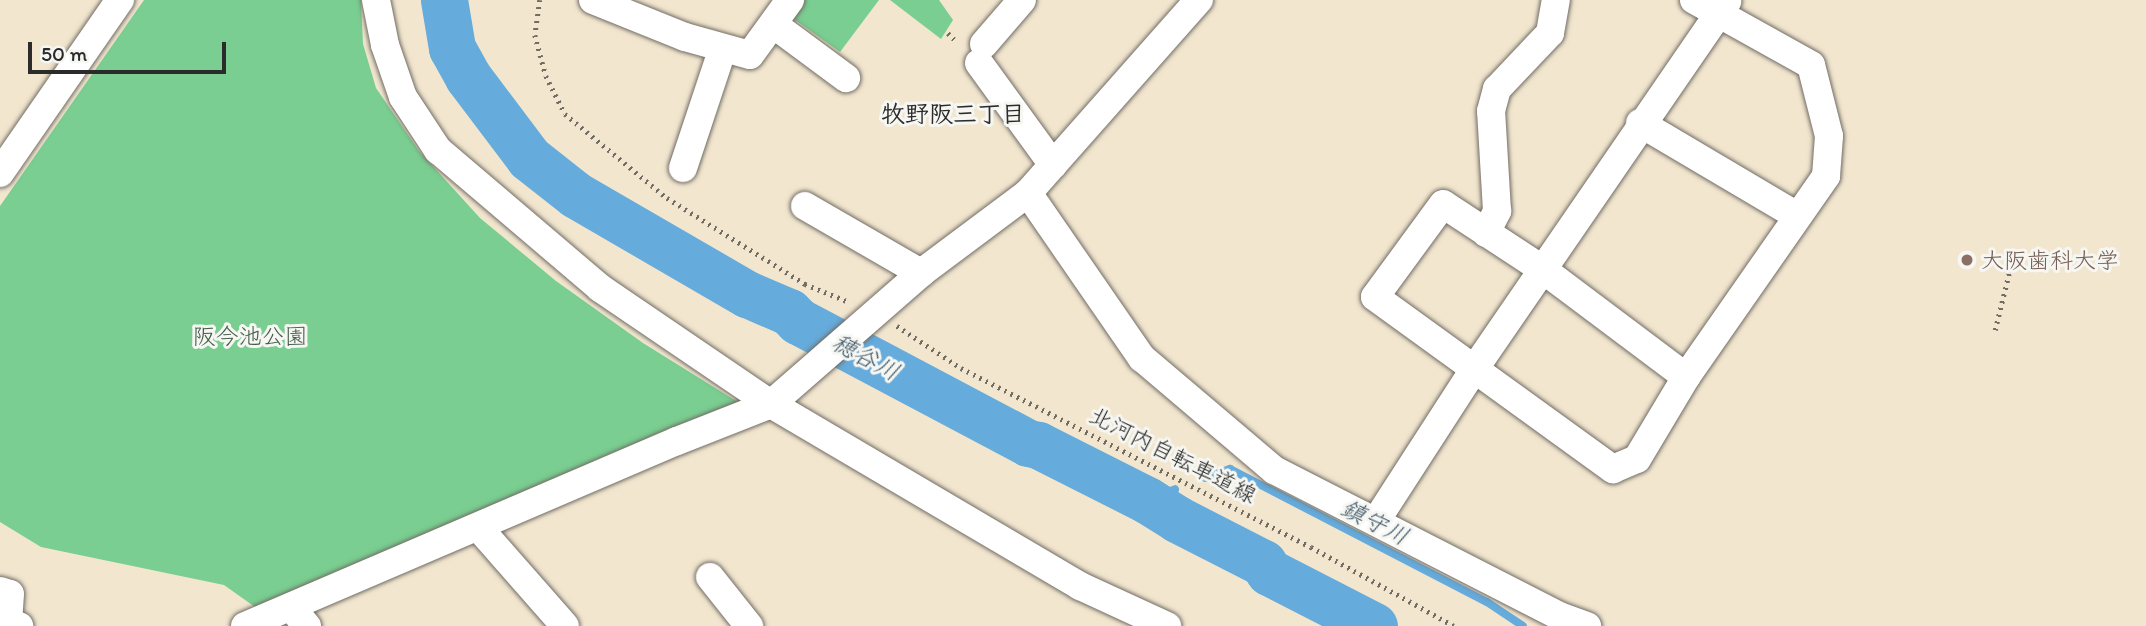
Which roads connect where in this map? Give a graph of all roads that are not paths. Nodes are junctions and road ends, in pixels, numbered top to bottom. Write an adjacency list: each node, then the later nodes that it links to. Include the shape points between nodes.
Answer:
1 (120, 0): 16 (street)
2 (376, 0): 25 (street, via 403,97 438,149 600,288)
3 (593, 0): 11 (street, via 685,37)
4 (790, 0): 10 (street)
5 (1022, 0): 14 (street, via 982,53)
6 (1199, 0): 14 (street)
7 (1556, 0): 20 (street, via 1550,33 1497,89 1491,111 1497,211)
8 (1694, 0): 9 (street)
9 (1723, 8): 13 (street); 19 (street, via 1811,65 1829,136 1826,176)
10 (773, 24): 11 (street, via 751,55); 12 (street)
11 (723, 47): 15 (street)
12 (846, 78)
13 (1640, 123): 19 (street); 21 (street)
14 (1053, 165): 17 (street)
15 (682, 168)
16 (0, 173)
17 (1028, 193): 22 (street); 26 (street, via 1142,358 1274,470)
18 (805, 206): 22 (street)
19 (1797, 216): 24 (street)
20 (1486, 233): 21 (street); 23 (street, via 1443,204 1375,297)
21 (1542, 269): 23 (street); 24 (street)
22 (921, 273): 25 (street)
23 (1473, 371): 24 (street, via 1613,469 1637,459); 26 (street)
24 (1686, 377)
25 (771, 404): 27 (street); 35 (street, via 1080,586)
26 (1376, 521): 36 (street, via 1559,616)
27 (479, 528): 30 (street); 33 (street)
28 (710, 577): 34 (street)
29 (0, 592): 31 (street, via 10,594 8,622)
30 (299, 616): 32 (street)
31 (19, 626)
32 (245, 626)
33 (565, 626)
34 (749, 626)
35 (1167, 626)
36 (1587, 626)

